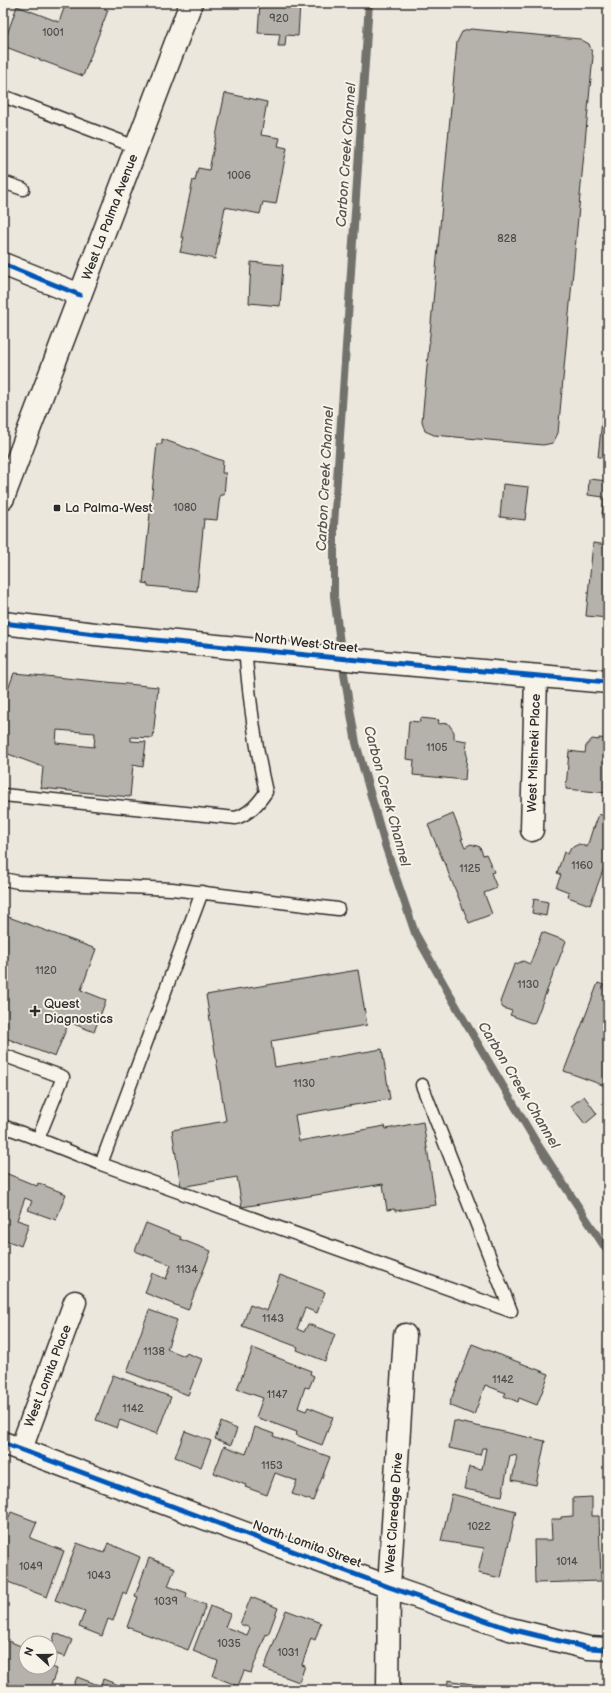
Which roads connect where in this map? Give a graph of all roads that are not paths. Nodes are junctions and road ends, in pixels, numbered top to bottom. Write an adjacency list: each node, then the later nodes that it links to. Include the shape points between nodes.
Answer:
1 (191, 3): 3 (street, West La Palma Avenue)
2 (3, 96): 3 (lane)
3 (136, 147): 7 (street, West La Palma Avenue)
4 (3, 182): 5 (lane)
5 (23, 190)
6 (3, 264): 7 (street)
7 (80, 295): 8 (street, West La Palma Avenue)
8 (4, 495)
9 (3, 623): 10 (street, North West Street)
10 (245, 648): 11 (street, North West Street); 13 (lane, via 257,750 266,792 244,815 236,818)
11 (536, 677): 12 (street, North West Street); 14 (street, West Mishreki Place)
12 (608, 682)
13 (3, 795)
14 (532, 830)
15 (3, 879): 16 (lane, via 18,882 172,888)
16 (202, 892): 17 (lane); 22 (lane)
17 (338, 909)
18 (3, 1055): 21 (lane, via 63,1077)
19 (422, 1085): 22 (lane, via 511,1311)
20 (3, 1126): 21 (lane)
21 (38, 1139): 22 (lane)
22 (101, 1164)
23 (75, 1302): 25 (street, West Lomita Place)
24 (405, 1335): 26 (street, West Claredge Drive)
25 (12, 1446): 26 (street, North Lomita Street)
26 (389, 1587): 27 (street, North Lomita Street, via 510,1630 589,1648); 28 (street, West Claredge Drive)
27 (608, 1649)
28 (388, 1690)

